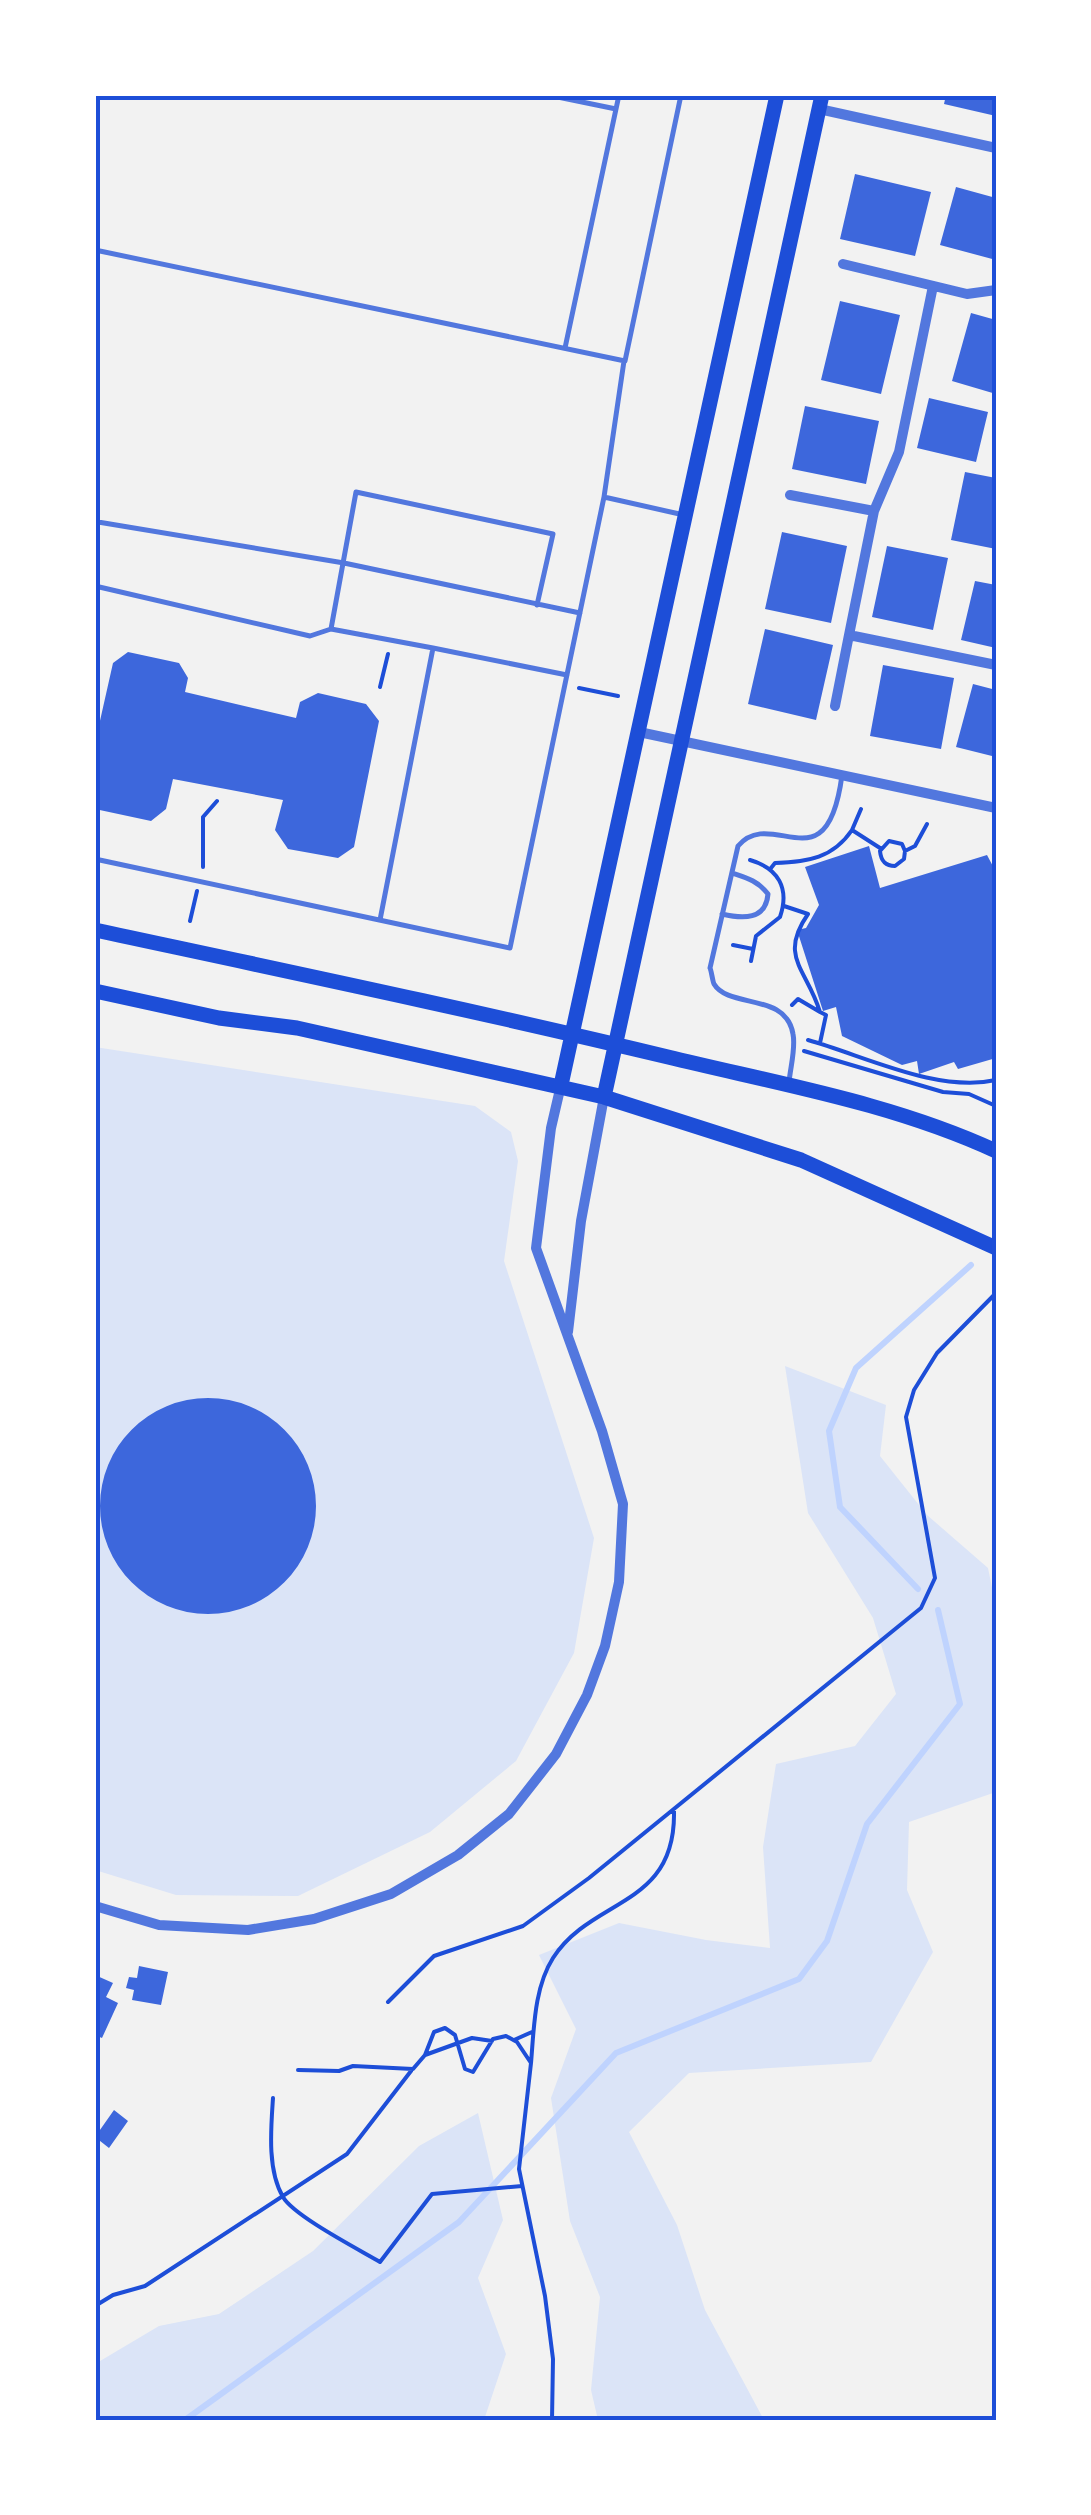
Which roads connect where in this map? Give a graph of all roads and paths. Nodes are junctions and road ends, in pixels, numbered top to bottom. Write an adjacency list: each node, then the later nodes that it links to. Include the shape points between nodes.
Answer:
1 (548, 95): 6 (lane)
2 (619, 95): 6 (lane)
3 (681, 95): 13 (lane)
4 (776, 95): 17 (main road)
5 (821, 102): 7 (street); 31 (main road)
6 (616, 109): 12 (lane)
7 (996, 148)
8 (95, 250): 12 (lane)
9 (843, 264): 10 (street)
10 (934, 286): 11 (street, via 967,294); 16 (street, via 899,452)
11 (996, 290)
12 (565, 348): 13 (lane)
13 (624, 361): 15 (lane)
14 (790, 495): 16 (street)
15 (604, 497): 17 (lane); 23 (lane)
16 (874, 511): 25 (street)
17 (686, 516): 30 (main road)
18 (97, 522): 19 (lane); 20 (lane)
19 (95, 536)
20 (344, 564): 22 (lane); 22 (lane, via 356,492 553,534); 24 (lane)
21 (95, 586): 24 (lane, via 310,636)
22 (537, 605): 23 (lane)
23 (580, 613): 28 (lane)
24 (331, 629): 26 (lane)
25 (849, 636): 27 (street); 29 (street)
26 (433, 648): 28 (lane); 46 (lane)
27 (996, 665)
28 (568, 674): 46 (lane, via 510,948)
29 (834, 706)
30 (639, 732): 31 (street); 54 (main road)
31 (683, 741): 32 (street); 57 (main road)
32 (842, 775): 34 (street); 40 (lane, via 837,811 823,830 810,837 747,835)
33 (217, 802): 43 (path, via 204,817)
34 (996, 808)
35 (861, 810): 37 (path)
36 (927, 824): 39 (path)
37 (852, 830): 38 (path); 40 (path, via 820,858 771,868)
38 (882, 849): 39 (path, via 895,840); 39 (path, via 890,866 904,860)
39 (905, 851)
40 (736, 856): 42 (lane)
41 (95, 859): 43 (lane)
42 (732, 873): 45 (lane); 45 (lane, via 762,886 767,904 742,918)
43 (199, 881): 46 (lane); 47 (path)
44 (784, 906): 52 (path, via 808,914 792,946)
45 (722, 914): 53 (lane, via 710,968 714,984)
46 (380, 920)
47 (190, 921)
48 (95, 930): 54 (main road)
49 (733, 945): 50 (path)
50 (754, 949)
51 (95, 991): 60 (main road)
52 (820, 1012): 53 (path, via 798,999); 56 (path, via 826,1015)
53 (782, 1016): 55 (lane)
54 (573, 1033): 57 (main road); 60 (main road)
55 (794, 1035): 56 (path); 58 (lane)
56 (820, 1043): 59 (path, via 933,1080)
57 (617, 1044): 61 (main road); 62 (main road)
58 (792, 1049): 61 (lane); 63 (path)
59 (996, 1080)
60 (561, 1085): 62 (main road); 67 (street, via 536,1248)
61 (789, 1085): 64 (main road, via 921,1119)
62 (604, 1097): 65 (main road, via 801,1160); 67 (street)
63 (996, 1106)
64 (996, 1151)
65 (996, 1248)
66 (996, 1294): 68 (path, via 937,1353 906,1417 935,1578 921,1608)
67 (568, 1338): 69 (street, via 623,1504 619,1582 587,1695 556,1754 509,1814 458,1855 392,1894 314,1919 248,1930 159,1925)
68 (674, 1809): 70 (path, via 523,1926 434,1956); 71 (path, via 675,1838 658,1872 554,1957)
69 (95, 1906)
70 (388, 2002)
71 (534, 2028): 72 (path); 76 (path)
72 (514, 2040): 73 (path); 76 (path)
73 (492, 2041): 74 (path); 74 (path, via 472,2072)
74 (457, 2042): 75 (path); 75 (path, via 445,2028 434,2032)
75 (425, 2054): 77 (path)
76 (531, 2063): 80 (path)
77 (412, 2069): 78 (path); 81 (path, via 347,2154)
78 (298, 2070)
79 (273, 2098): 81 (path, via 270,2143)
80 (522, 2186): 81 (path, via 432,2194 380,2262); 83 (path, via 550,2328)
81 (282, 2196): 82 (path, via 145,2286)
82 (95, 2306)
83 (552, 2420)

